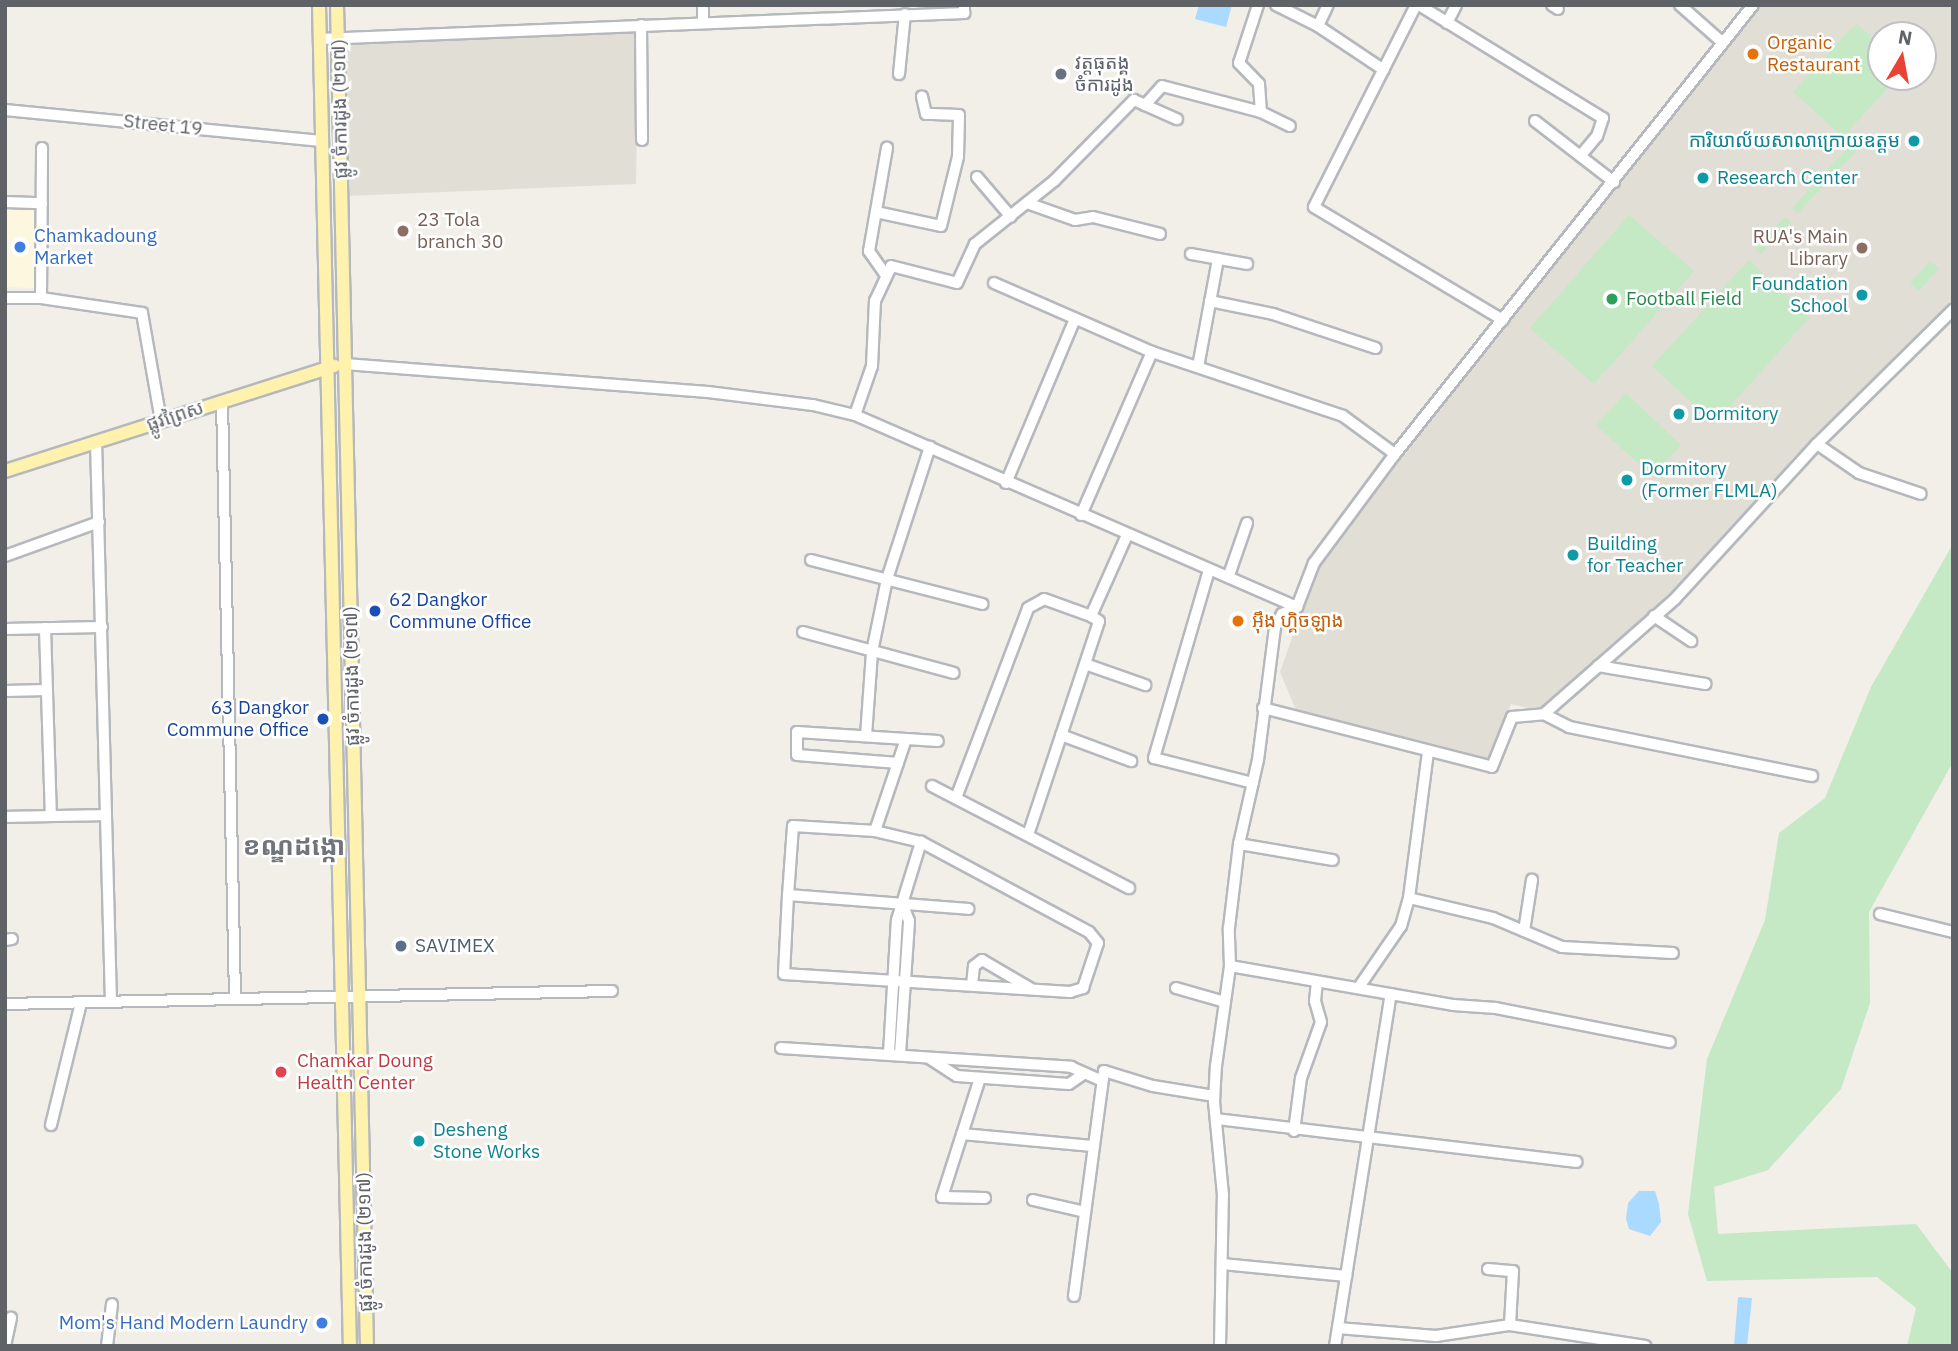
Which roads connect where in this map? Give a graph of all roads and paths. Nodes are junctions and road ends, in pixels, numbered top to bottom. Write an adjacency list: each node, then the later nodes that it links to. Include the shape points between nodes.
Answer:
1 (319, 5): 18 (main road, ផ្លូវ ចំការដូង (២១៧))
2 (337, 5): 17 (main road, ផ្លូវ ចំការដូង (២១៧))
3 (703, 5): 13 (street)
4 (964, 5): 12 (street, via 964,13)
5 (1258, 5): 25 (street, via 1239,63 1256,78 1263,97)
6 (1276, 5): 16 (street)
7 (1328, 5): 16 (street)
8 (1418, 5): 14 (street); 20 (street)
9 (1455, 5): 14 (street)
10 (1680, 5): 19 (street)
11 (1753, 5): 19 (street)
12 (905, 14): 13 (street); 21 (street)
13 (703, 21): 15 (street)
14 (1447, 23): 33 (street, via 1602,118 1597,136)
15 (641, 25): 17 (street); 29 (street)
16 (1318, 26): 20 (street)
17 (338, 37): 18 (street); 55 (main road, ផ្លូវ ចំការដូង (២១៧))
18 (320, 39): 30 (main road, ផ្លូវ ចំការដូង (២១៧))
19 (1723, 43): 35 (street)
20 (1384, 70): 52 (street, via 1314,207)
21 (899, 74)
22 (922, 96): 39 (street, via 926,114 960,115 958,157 941,226)
23 (1145, 106): 25 (street, via 1162,86); 26 (street); 38 (street, via 1134,100)
24 (5, 110): 30 (street, Street 19)
25 (1261, 112): 28 (street)
26 (1177, 119)
27 (1535, 121): 33 (street)
28 (1290, 126)
29 (642, 140)
30 (321, 141): 56 (main road, ផ្លូវ ចំការដូង (២១៧))
31 (42, 148): 37 (street)
32 (887, 148): 39 (street)
33 (1580, 156): 35 (street)
34 (977, 177): 40 (street)
35 (1614, 182): 52 (street)
36 (5, 202): 37 (street)
37 (42, 203): 48 (street)
38 (1027, 203): 40 (street); 41 (street, via 1075,220 1093,217)
39 (876, 212): 45 (street, via 869,251)
40 (1011, 217): 45 (street, via 975,244 957,283 896,264)
41 (1160, 234)
42 (1191, 254): 43 (street)
43 (1218, 259): 44 (street); 49 (street)
44 (1247, 264)
45 (885, 274): 59 (street, via 874,301 872,366)
46 (994, 283): 51 (street)
47 (5, 298): 48 (street)
48 (41, 298): 60 (street, via 142,313)
49 (1210, 301): 53 (street, via 1273,314); 57 (street)
50 (1953, 310): 62 (street)
51 (1075, 319): 54 (street); 66 (street)
52 (1503, 320): 64 (street)
53 (1376, 348)
54 (1152, 352): 57 (street); 68 (street)
55 (345, 364): 56 (main road, ផ្លូវព្រៃស); 59 (street, via 708,392); 135 (main road, ផ្លូវ ចំការដូង (២១៧))
56 (327, 367): 58 (main road, ផ្លូវព្រៃស); 134 (main road, ផ្លូវ ចំការដូង (២១៧))
57 (1198, 367): 64 (street, via 1343,416)
58 (222, 401): 60 (main road, ផ្លូវព្រៃស); 136 (street)
59 (855, 415): 63 (street)
60 (161, 421): 61 (main road, ផ្លូវព្រៃស)
61 (96, 441): 65 (main road, ផ្លូវព្រៃស); 69 (street)
62 (1817, 444): 67 (street, via 1859,473); 80 (street, via 1736,536)
63 (930, 447): 66 (street); 76 (street)
64 (1395, 454): 78 (street, via 1314,563)
65 (5, 471)
66 (1006, 483): 68 (street)
67 (1921, 494)
68 (1081, 515): 71 (street)
69 (99, 522): 72 (street); 81 (street)
70 (1247, 523): 75 (street)
71 (1128, 535): 74 (street); 79 (street)
72 (5, 556)
73 (811, 560): 76 (street)
74 (1209, 570): 75 (street); 104 (street, via 1154,758)
75 (1229, 575): 78 (street)
76 (887, 579): 77 (street); 86 (street)
77 (982, 604)
78 (1297, 607): 94 (street, via 1282,614 1275,627)
79 (1091, 616): 87 (street, via 1099,621); 106 (street, via 1044,599 1028,608)
80 (1654, 616): 85 (street); 88 (street)
81 (102, 627): 82 (street); 107 (street)
82 (45, 628): 83 (street); 92 (street)
83 (5, 629)
84 (803, 632): 86 (street)
85 (1691, 641)
86 (872, 652): 89 (street); 97 (street)
87 (1085, 664): 91 (street); 96 (street)
88 (1598, 666): 90 (street); 95 (street)
89 (954, 673)
90 (1706, 684)
91 (1145, 685)
92 (47, 690): 93 (street); 108 (street)
93 (5, 691)
94 (1263, 708): 100 (street); 104 (street)
95 (1544, 714): 100 (street, via 1517,713 1512,718 1492,767); 103 (street, via 1569,727)
96 (1062, 735): 101 (street); 111 (street)
97 (866, 736): 98 (street); 102 (street, via 797,732 797,755)
98 (906, 739): 99 (street); 102 (street)
99 (937, 741)
100 (1428, 751): 118 (street)
101 (1131, 761)
102 (898, 763): 110 (street)
103 (1812, 776)
104 (1253, 783): 113 (street)
105 (932, 786): 106 (street)
106 (956, 798): 111 (street)
107 (106, 815): 108 (street); 137 (street)
108 (51, 816): 109 (street)
109 (5, 817)
110 (875, 831): 112 (street); 117 (street, via 793,826)
111 (1028, 835): 116 (street)
112 (921, 842): 119 (street); 131 (street, via 1096,938 1082,989)
113 (1239, 844): 114 (street); 125 (street, via 1229,928)
114 (1333, 860)
115 (1532, 880): 122 (street)
116 (1129, 888)
117 (788, 895): 119 (street); 126 (street, via 784,974)
118 (1409, 898): 122 (street, via 1493,918); 129 (street, via 1401,926)
119 (903, 905): 120 (street); 126 (street, via 897,920)
120 (968, 909)
121 (1880, 914): 123 (street)
122 (1524, 931): 124 (street, via 1562,947)
123 (1953, 932)
124 (1673, 953)
125 (1230, 965): 127 (street); 138 (street)
126 (898, 980): 128 (street); 143 (street)
127 (1317, 982): 129 (street); 151 (street, via 1315,1001 1321,1022 1301,1078)
128 (972, 985): 131 (street); 131 (street, via 974,966 982,960)
129 (1359, 987): 133 (street)
130 (1176, 988): 138 (street)
131 (1032, 989)
132 (611, 992): 135 (street)
133 (1391, 994): 141 (street, via 1496,1008); 153 (street)
134 (342, 997): 135 (street); 136 (street); 169 (main road, ផ្លូវ ចំការដូង (២១៧))
135 (359, 997): 170 (main road, ផ្លូវ ចំការដូង (២១៧))
136 (235, 999): 137 (street)
137 (111, 1002): 139 (street)
138 (1225, 1002): 148 (street)
139 (81, 1003): 140 (street); 150 (street)
140 (5, 1004)
141 (1670, 1042)
142 (781, 1048): 143 (street)
143 (894, 1054): 144 (street)
144 (927, 1057): 145 (street, via 1071,1067); 146 (street, via 957,1076)
145 (1082, 1075): 146 (street, via 1069,1084); 147 (street)
146 (980, 1078): 152 (street)
147 (1100, 1080): 148 (street, via 1109,1070 1153,1086); 154 (street)
148 (1214, 1096): 149 (street)
149 (1216, 1119): 151 (street); 159 (street, via 1223,1195)
150 (51, 1125)
151 (1294, 1131): 153 (street)
152 (962, 1134): 154 (street); 156 (street, via 942,1197)
153 (1370, 1135): 155 (street); 161 (street)
154 (1092, 1146): 158 (street)
155 (1576, 1162)
156 (985, 1198)
157 (1033, 1200): 158 (street)
158 (1085, 1212): 162 (street)
159 (1222, 1264): 161 (street); 171 (street)
160 (1488, 1269): 165 (street, via 1513,1271)
161 (1346, 1276): 166 (street)
162 (1074, 1296)
163 (112, 1304): 168 (street)
164 (11, 1318): 167 (street)
165 (1510, 1325): 166 (street, via 1436,1336); 173 (street)
166 (1338, 1328): 172 (street)
167 (5, 1346)
168 (107, 1346)
169 (350, 1346)
170 (367, 1346)
171 (1220, 1346)
172 (1335, 1346)
173 (1645, 1346)

